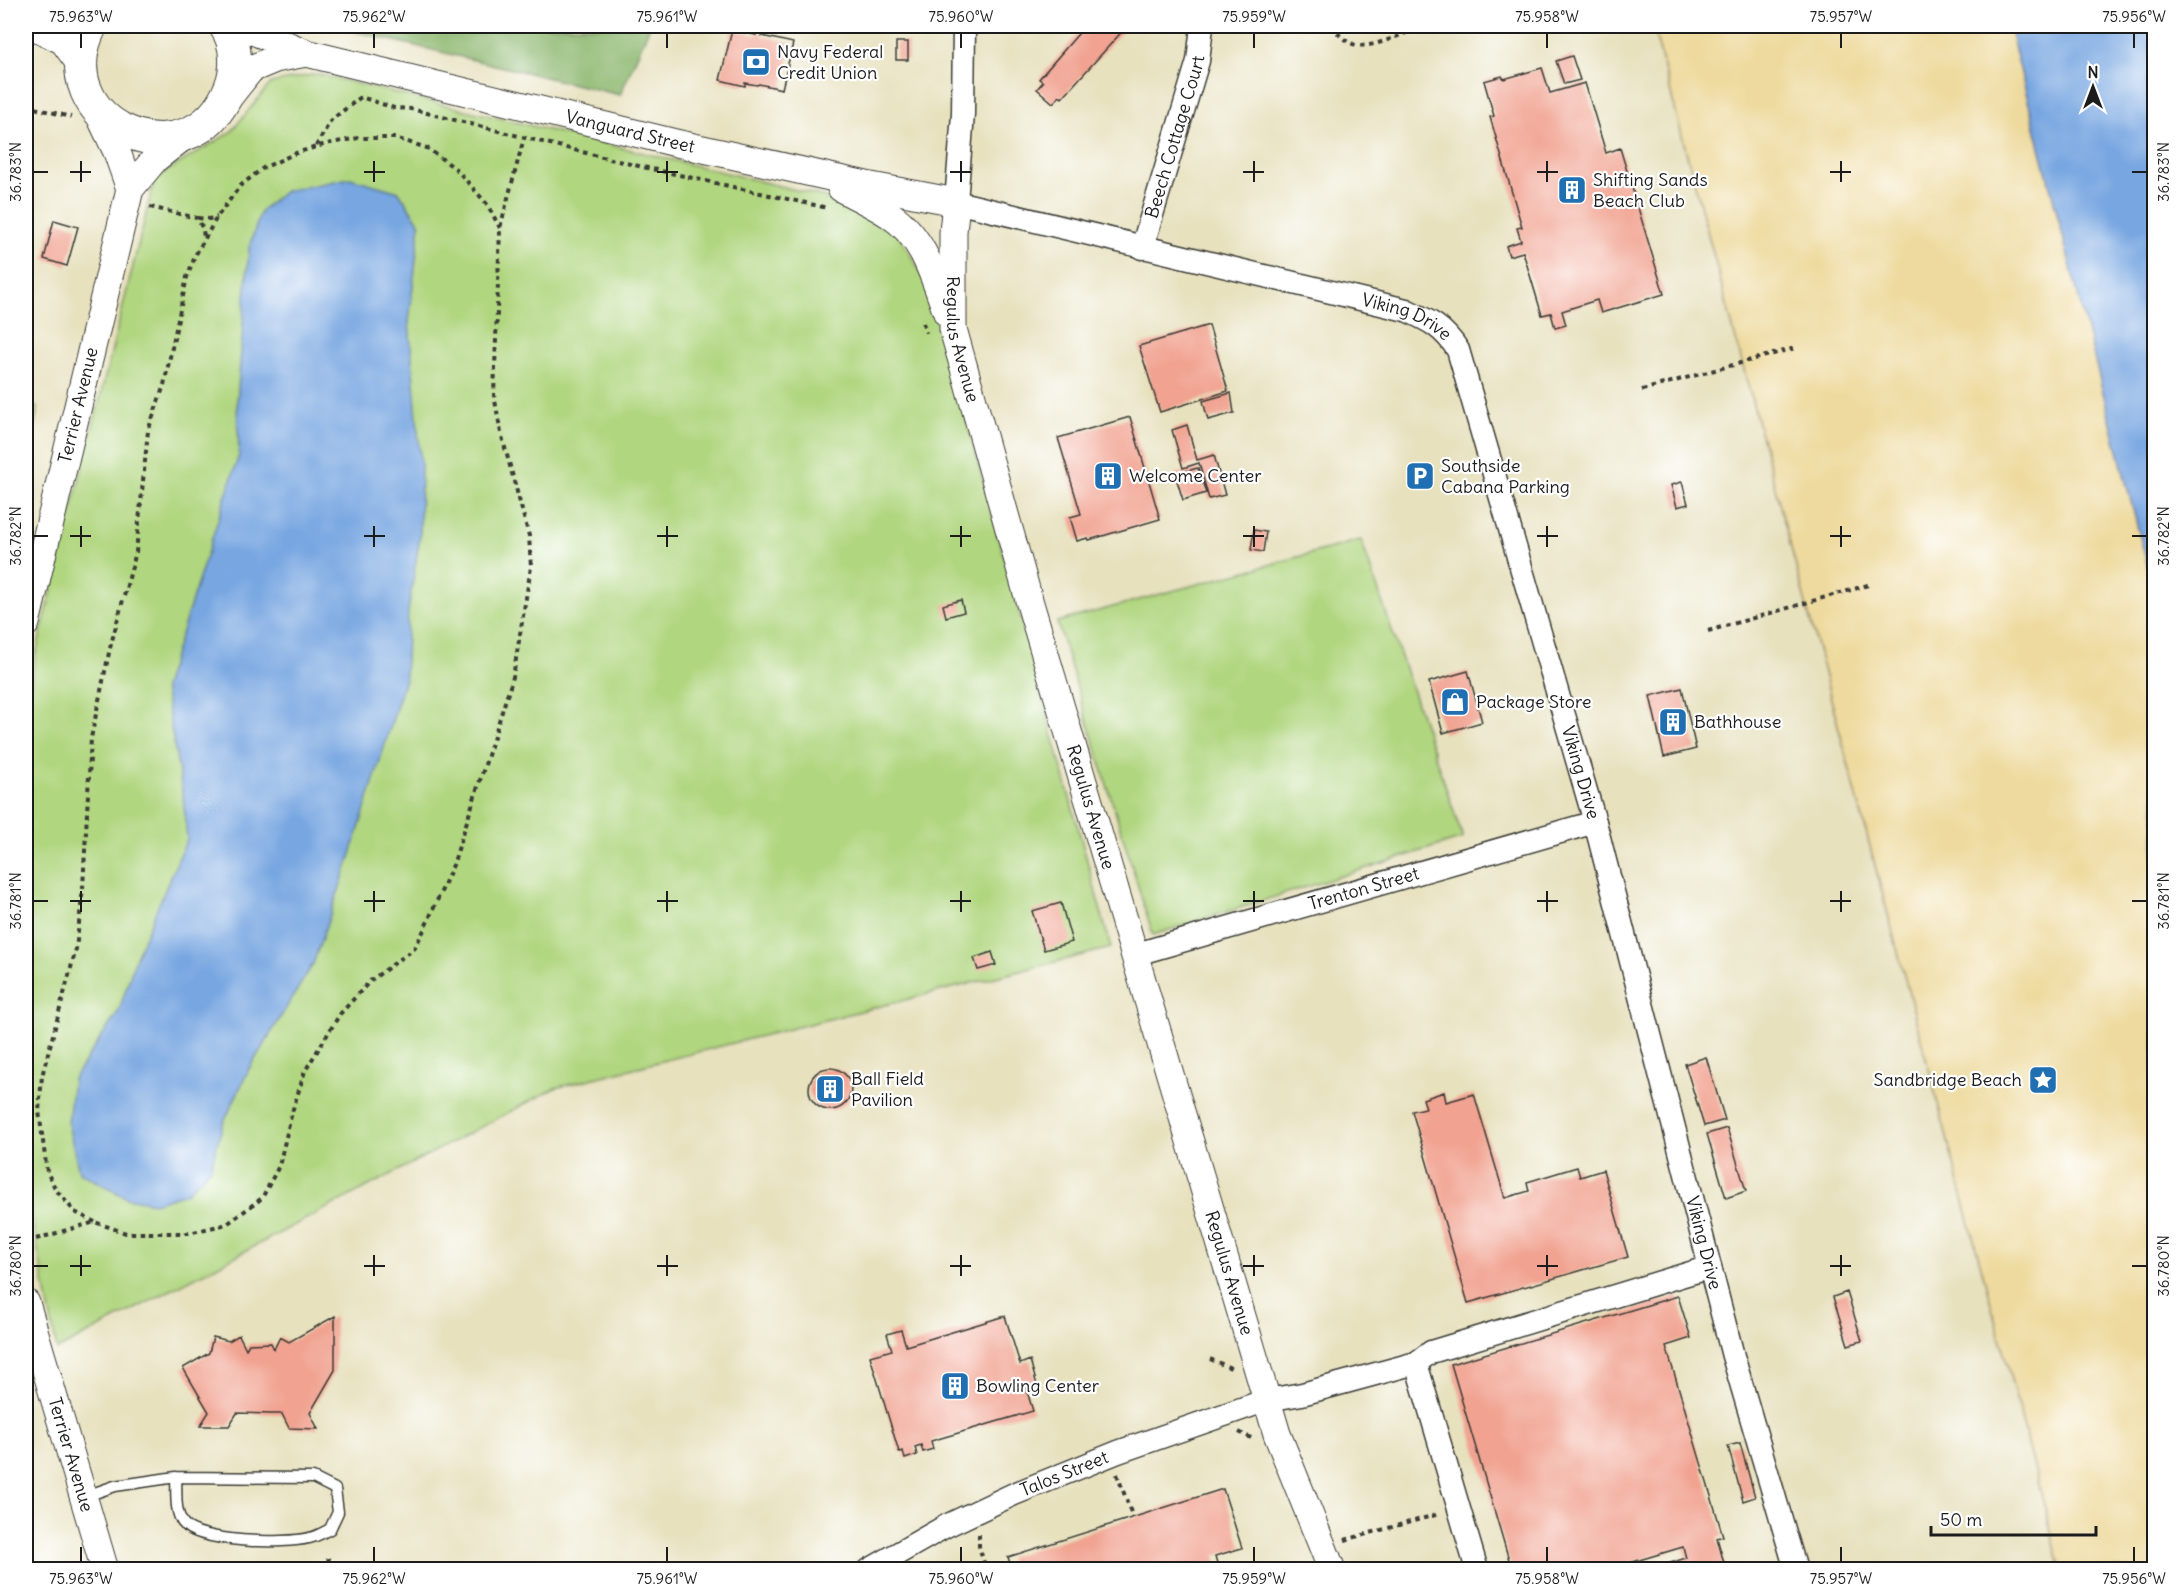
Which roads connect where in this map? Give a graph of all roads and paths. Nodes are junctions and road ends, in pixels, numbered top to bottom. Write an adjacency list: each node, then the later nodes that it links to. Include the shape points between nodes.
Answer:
1 (39, 26): 10 (main road, via 65,39)
2 (91, 26): 10 (main road, via 84,38)
3 (225, 26): 11 (main road, via 235,55 234,79)
4 (241, 26): 9 (street, Vanguard Street)
5 (964, 26): 18 (street, Regulus Avenue)
6 (1202, 26): 24 (street, Beech Cottage Court, via 1198,61)
7 (1331, 26): 8 (path, via 1356,46 1374,44)
8 (1423, 26)
9 (306, 53): 11 (street, Vanguard Street, via 251,69); 16 (street, Vanguard Street)
10 (81, 61): 12 (main road, via 85,87)
11 (225, 102): 13 (main road, via 209,120)
12 (97, 110): 13 (main road, via 115,127 139,137 164,139); 17 (street)
13 (188, 133): 17 (street, Terrier Avenue, via 155,159)
14 (524, 138): 15 (path, via 361,98 331,120); 19 (path); 22 (path)
15 (316, 147): 20 (path, via 263,168 240,186); 22 (path, via 358,138 395,138 427,148 456,169 487,204)
16 (817, 174): 18 (street, Vanguard Street); 26 (street, via 891,216 910,232 926,255)
17 (135, 197): 21 (path); 31 (street, Terrier Avenue)
18 (956, 202): 24 (street, Viking Drive); 26 (street, Regulus Avenue)
19 (838, 211)
20 (217, 217): 21 (path); 23 (path)
21 (197, 218): 23 (path)
22 (500, 228): 35 (path, via 494,395 529,536 531,567 513,677 453,865 414,949 370,981 340,1014 305,1071 279,1166 262,1198 227,1224 189,1233 126,1233)
23 (204, 239): 35 (path, via 187,277 164,386 148,431 136,552 91,738 76,949 42,1076 39,1111 47,1172 75,1212)
24 (1142, 248): 33 (street, Viking Drive, via 1406,310 1448,335 1458,351)
25 (923, 321): 27 (path)
26 (953, 329): 34 (street, Regulus Avenue)
27 (926, 333)
28 (1795, 348): 29 (path)
29 (1642, 390)
30 (1868, 585): 32 (path)
31 (26, 623)
32 (1708, 631)
33 (1594, 822): 34 (street, Trenton Street); 37 (street, Viking Drive)
34 (1133, 955): 42 (street, Regulus Avenue)
35 (95, 1222): 36 (path)
36 (36, 1239)
37 (1710, 1267): 40 (street, Talos Street, via 1431,1352); 57 (street, Viking Drive)
38 (26, 1303): 47 (street, Terrier Avenue)
39 (1210, 1359): 41 (path)
40 (1416, 1363): 42 (street, Talos Street); 56 (street)
41 (1238, 1371)
42 (1267, 1400): 54 (street, Talos Street, via 1014,1494); 55 (street, Regulus Avenue)
43 (1238, 1432): 44 (path)
44 (1260, 1444)
45 (1117, 1472): 49 (path)
46 (176, 1477): 46 (lane, via 177,1504 183,1523 198,1534 272,1541 310,1538 330,1529 338,1512 335,1489 313,1478); 47 (lane, via 115,1486)
47 (83, 1497): 52 (street, Terrier Avenue)
48 (1443, 1513): 50 (path)
49 (1132, 1518)
50 (1342, 1541)
51 (328, 1558): 53 (path)
52 (105, 1569)
53 (331, 1569)
54 (869, 1569)
55 (1332, 1569)
56 (1478, 1569)
57 (1796, 1569)

